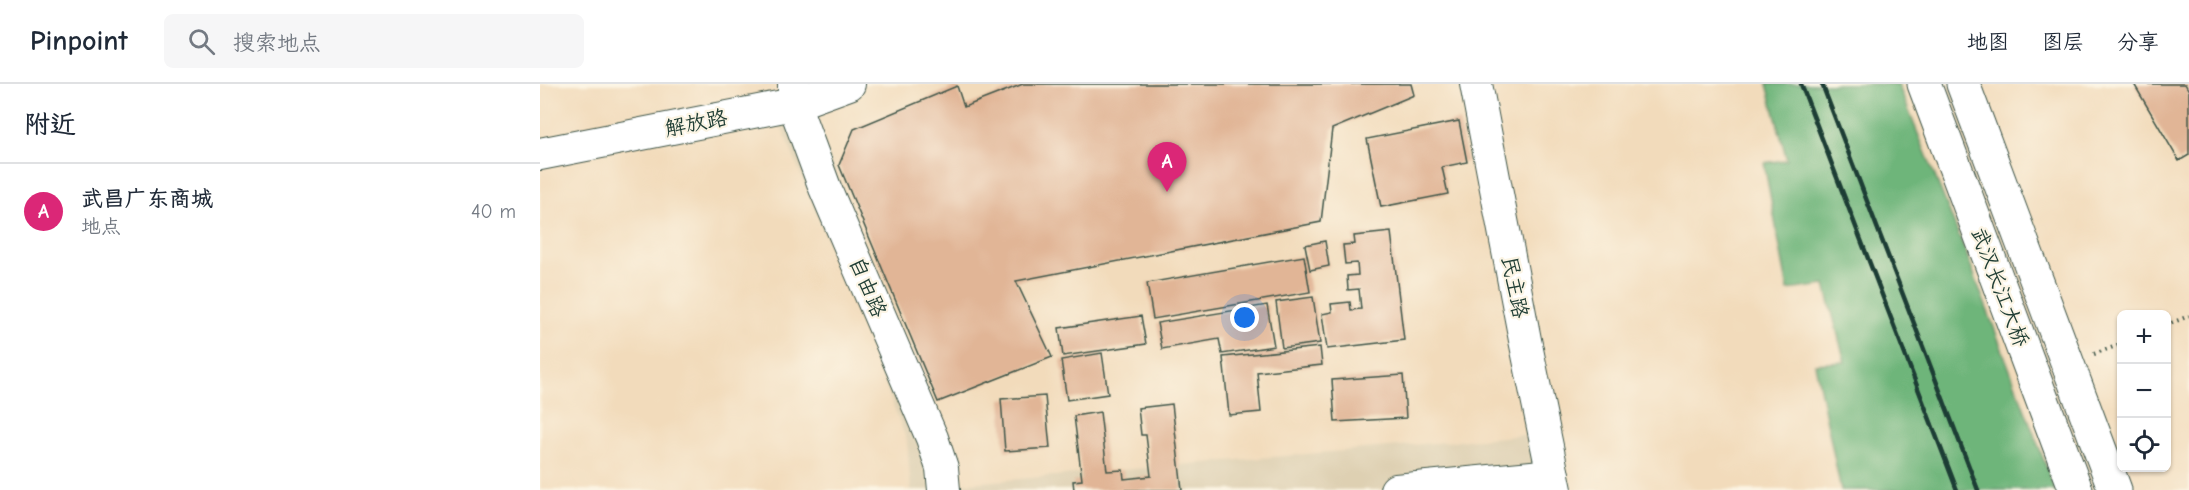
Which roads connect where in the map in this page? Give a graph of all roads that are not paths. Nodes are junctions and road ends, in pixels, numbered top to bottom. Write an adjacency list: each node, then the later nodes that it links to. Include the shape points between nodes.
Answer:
1 (849, 84): 5 (street, 解放路)
2 (1476, 84): 7 (street, 民主路)
3 (1924, 84): 10 (highway, 武汉长江大桥)
4 (1963, 84): 11 (highway, 武汉长江大桥)
5 (794, 94): 6 (street, 解放路); 8 (street, 自由路, via 825,188 932,438)
6 (540, 154)
7 (1555, 483): 9 (street)
8 (944, 490)
9 (1396, 490)
10 (2076, 490)
11 (2115, 490)

